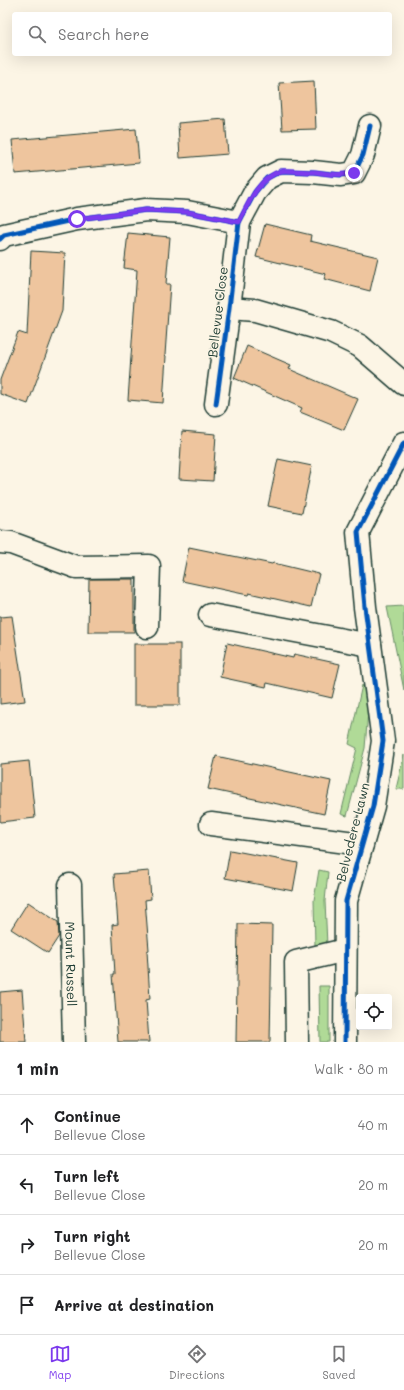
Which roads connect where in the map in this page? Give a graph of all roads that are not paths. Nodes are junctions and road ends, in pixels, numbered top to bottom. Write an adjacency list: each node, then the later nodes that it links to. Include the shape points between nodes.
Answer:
1 (370, 126): 2 (street, Bellevue Close, via 363,155 354,173 341,176 281,171 267,178 255,192)
2 (239, 222): 3 (street, via 187,212 146,210 77,219 4,235); 4 (street, Bellevue Close)
3 (0, 239)
4 (229, 308): 5 (street, Bellevue Close, via 255,310 331,332 360,346); 6 (street, Bellevue Close)
5 (404, 384)
6 (216, 404)
7 (404, 443): 11 (street, Belvedere Lawn, via 358,532)
8 (0, 542): 10 (street, via 11,543 76,567 149,566)
9 (210, 615): 11 (street)
10 (147, 627)
11 (370, 645): 13 (street, Belvedere Lawn, via 383,741 373,806)
12 (211, 824): 13 (street, Belvedere Lawn)
13 (362, 844): 15 (street, Belvedere Lawn, via 346,901)
14 (70, 885): 16 (street, Mount Russell)
15 (345, 950): 17 (street, via 296,962); 18 (street, Belvedere Lawn)
16 (74, 1042)
17 (297, 1042)
18 (344, 1042)

